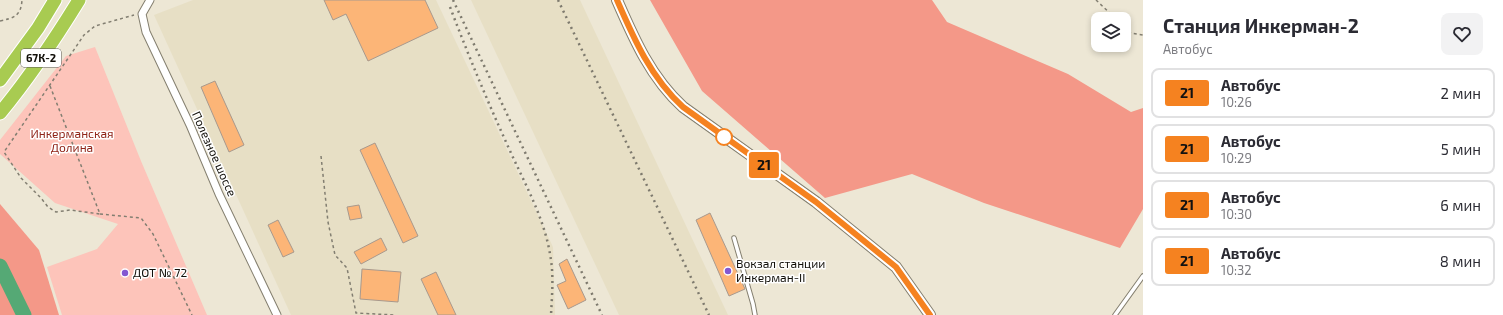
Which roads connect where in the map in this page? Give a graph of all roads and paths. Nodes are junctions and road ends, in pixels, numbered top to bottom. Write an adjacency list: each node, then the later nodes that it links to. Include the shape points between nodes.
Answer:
1 (22, 0): 9 (path, via 22,7 16,16)
2 (55, 0): 12 (highway, 67К-2)
3 (79, 0): 14 (highway, 67К-2, via 27,79)
4 (150, 0): 8 (street)
5 (617, 0): 23 (main road, via 645,60 672,96 683,107 816,202 896,267)
6 (1096, 0): 7 (path)
7 (1109, 12)
8 (142, 14): 13 (path, via 95,26 84,35); 20 (street, Полезное шоссе, via 146,32)
9 (0, 21)
10 (1131, 33): 11 (path)
11 (1143, 35)
12 (0, 80)
13 (50, 86): 16 (path); 16 (path, via 4,152 21,178 48,207 56,212 70,210)
14 (0, 113)
15 (321, 156): 21 (path, via 328,222 335,255 347,268 356,313)
16 (100, 214): 19 (path, via 141,218 152,234)
17 (734, 238): 22 (lane)
18 (1143, 276): 24 (lane)
19 (192, 315)
20 (276, 315)
21 (395, 315)
22 (755, 315)
23 (930, 315)
24 (1115, 315)

